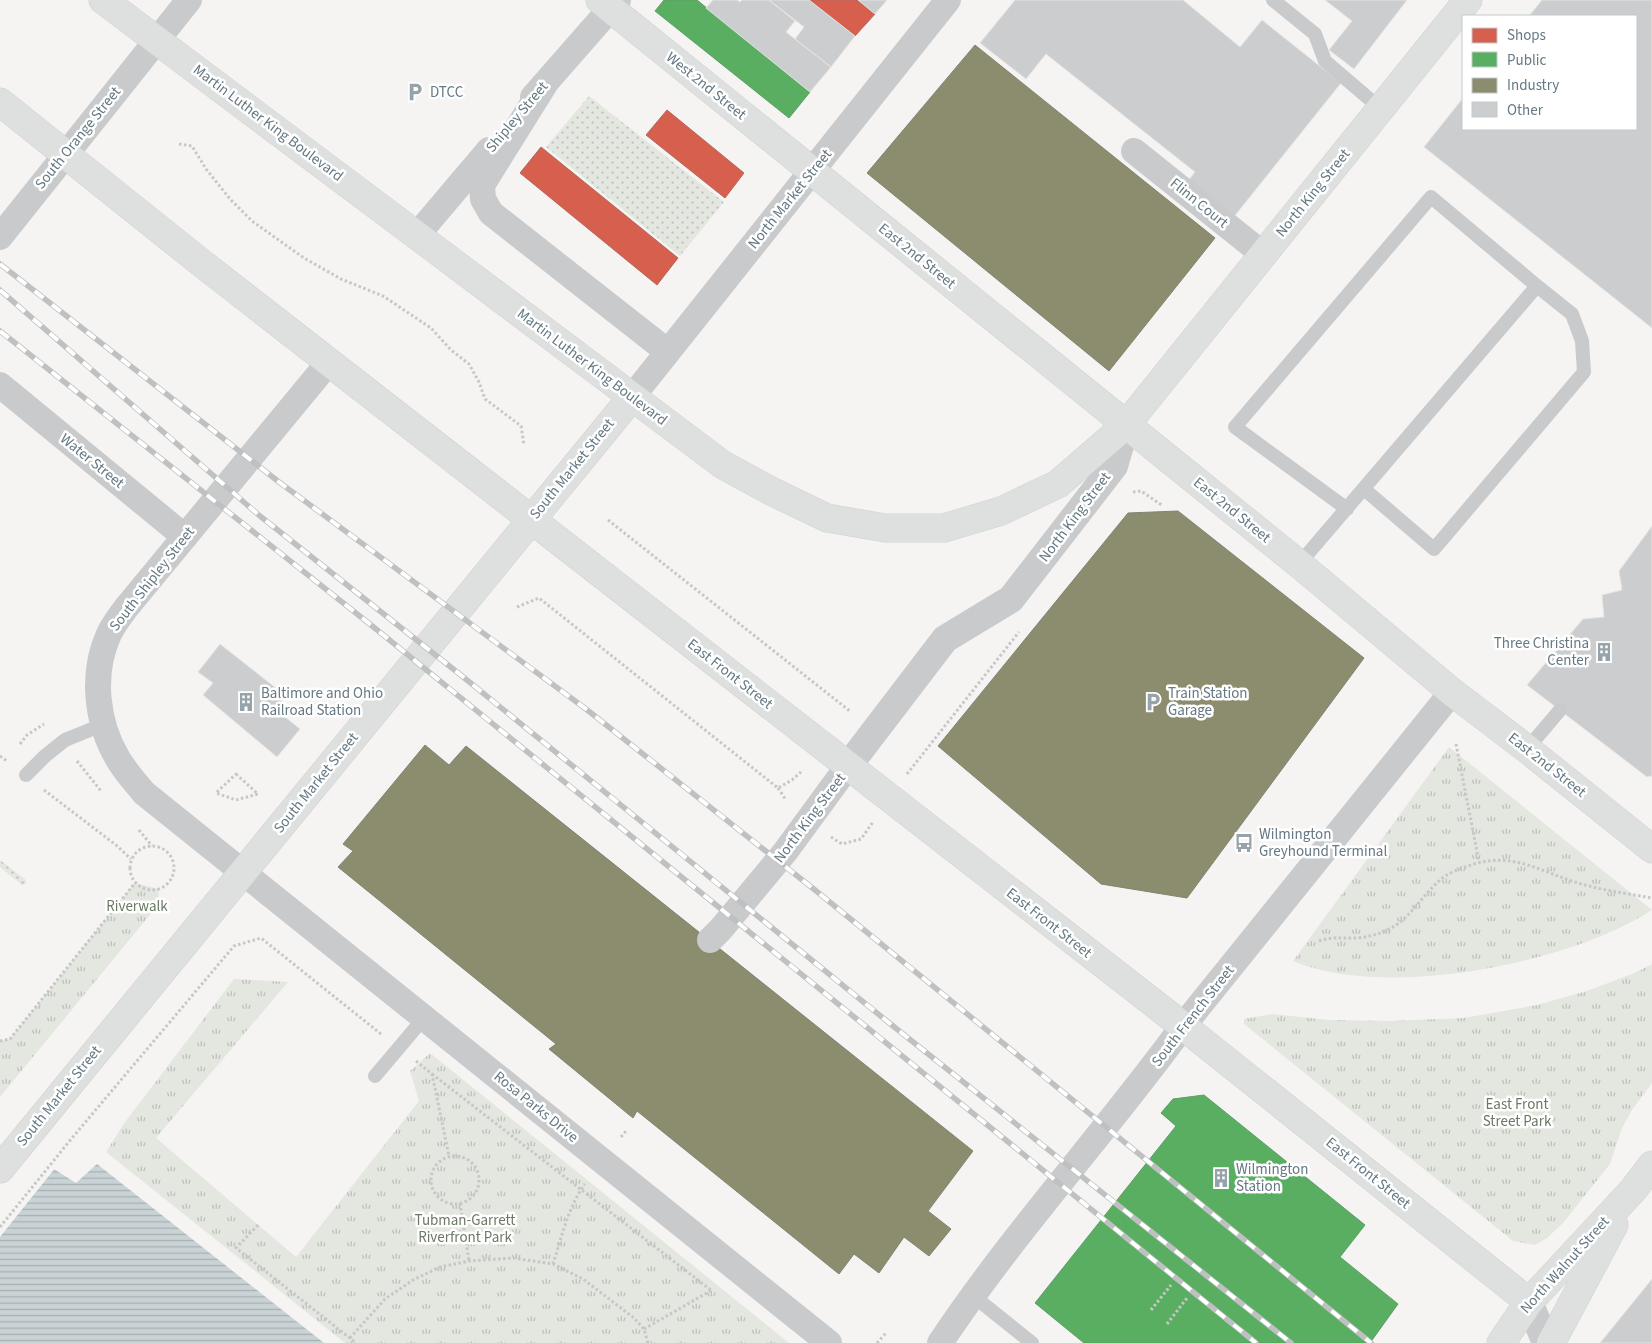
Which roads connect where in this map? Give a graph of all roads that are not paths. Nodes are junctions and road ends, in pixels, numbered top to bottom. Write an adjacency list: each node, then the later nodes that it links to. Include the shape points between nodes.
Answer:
1 (103, 0): 7 (main road, Martin Luther King Boulevard)
2 (189, 0): 7 (street, South Orange Street)
3 (948, 0): 13 (street, North Market Street)
4 (1273, 0): 10 (lane, via 1315,34 1325,61)
5 (1468, 0): 10 (main road, North King Street)
6 (610, 3): 8 (street, Shipley Street); 13 (main road, West 2nd Street)
7 (157, 40): 12 (street, South Orange Street); 14 (main road, Martin Luther King Boulevard)
8 (545, 84): 14 (street, Shipley Street); 18 (street, via 482,186 483,199 491,213)
9 (0, 102): 12 (main road)
10 (1381, 109): 16 (main road, North King Street)
11 (1134, 151): 16 (street, Flinn Court)
12 (65, 154): 15 (street, South Orange Street); 19 (main road)
13 (812, 171): 18 (street, North Market Street); 22 (main road, East 2nd Street)
14 (417, 235): 21 (main road, Martin Luther King Boulevard)
15 (0, 237)
16 (1264, 255): 22 (main road, North King Street)
17 (1537, 286): 23 (lane); 23 (lane, via 1572,314 1582,341 1584,372 1453,527 1434,549); 24 (lane, via 1431,197 1235,427)
18 (668, 352): 21 (street, North Market Street)
19 (329, 362): 25 (main road); 26 (street, South Shipley Street)
20 (0, 385): 26 (street, Water Street)
21 (632, 397): 22 (main road, Martin Luther King Boulevard, via 723,464 771,491 827,518 885,528 944,528 1001,511 1058,484); 25 (main road, South Market Street)
22 (1126, 425): 27 (main road, East 2nd Street); 32 (street, North King Street, via 1114,466 1012,599 946,639)
23 (1364, 488): 24 (lane)
24 (1346, 509): 27 (lane)
25 (531, 520): 32 (main road, East Front Street); 35 (main road, South Market Street)
26 (185, 537): 30 (street, South Shipley Street, via 109,633 98,688)
27 (1300, 564): 28 (main road, East 2nd Street)
28 (1452, 692): 31 (main road, East 2nd Street); 38 (street, South French Street)
29 (1560, 710): 31 (lane)
30 (102, 724): 33 (lane, via 66,740); 35 (street, South Shipley Street, via 118,760 144,793)
31 (1527, 749): 34 (main road, East 2nd Street)
32 (848, 766): 36 (street, North King Street, via 809,821); 38 (main road, East Front Street)
33 (26, 775)
34 (1652, 848)
35 (243, 872): 37 (street, Rosa Parks Drive); 41 (main road, South Market Street)
36 (710, 940)
37 (424, 1018): 39 (lane); 45 (street, Rosa Parks Drive)
38 (1183, 1026): 43 (street, South French Street); 44 (main road, East Front Street)
39 (376, 1076)
40 (1652, 1165): 42 (main road, North Walnut Street)
41 (0, 1169)
42 (1633, 1190): 44 (main road, North Walnut Street); 50 (main road, North Walnut Street)
43 (972, 1294): 46 (street, South French Street); 47 (lane)
44 (1529, 1302): 48 (main road, North Walnut Street); 49 (street, East Front Street)
45 (829, 1343)
46 (940, 1343)
47 (1032, 1343)
48 (1501, 1343)
49 (1546, 1343)
50 (1551, 1343)

